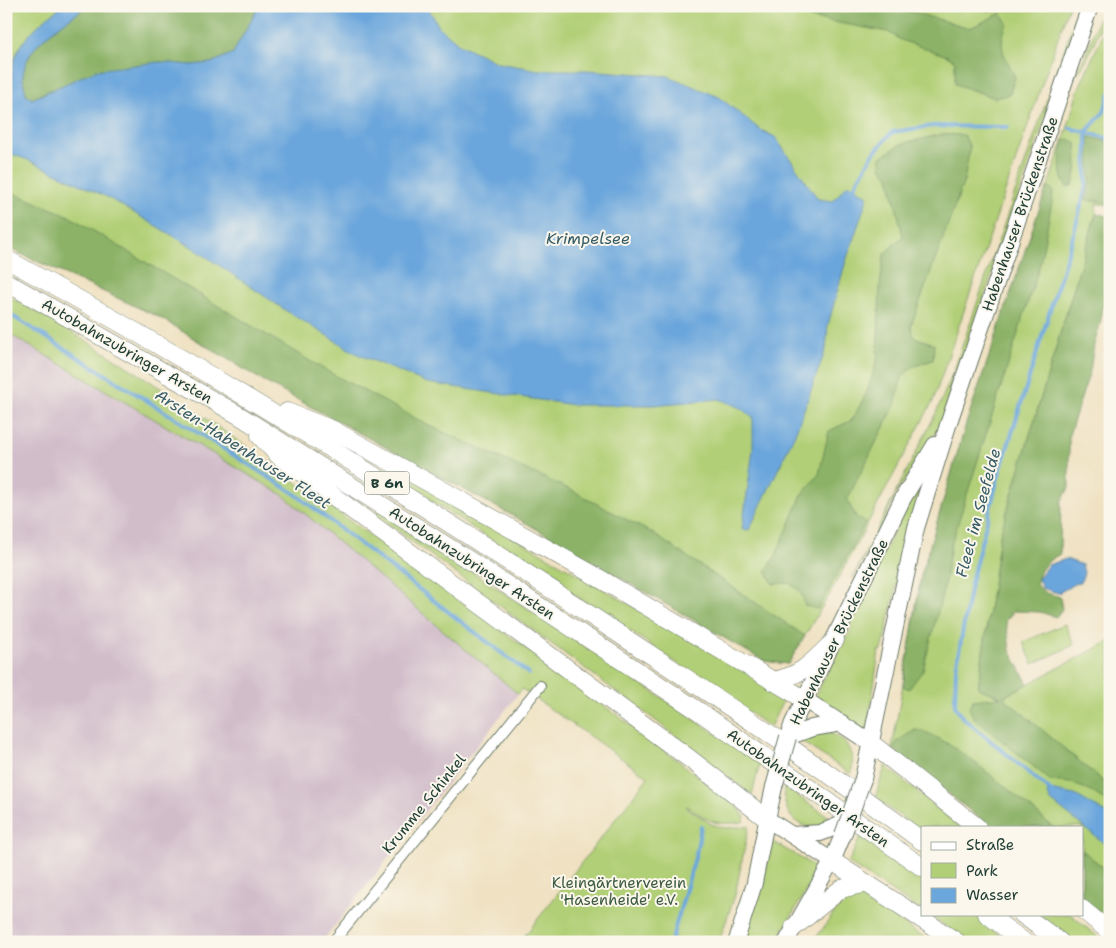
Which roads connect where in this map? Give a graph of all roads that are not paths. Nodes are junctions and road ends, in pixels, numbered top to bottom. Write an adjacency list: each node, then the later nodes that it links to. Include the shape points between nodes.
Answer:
1 (1090, 6): 6 (main road, Habenhauser Brückenstraße)
2 (6, 259): 4 (highway, Autobahnzubringer Arsten / B 6n)
3 (6, 282): 5 (highway, Autobahnzubringer Arsten / B 6n)
4 (256, 401): 9 (highway, via 333,430 592,574); 19 (highway, Autobahnzubringer Arsten / B 6n, via 465,532 735,711)
5 (240, 416): 15 (highway, via 279,456 690,758); 21 (highway, Autobahnzubringer Arsten / B 6n, via 472,562 692,707)
6 (949, 422): 7 (main road, Habenhauser Brückenstraße, via 903,498); 14 (main road, Habenhauser Brückenstraße, via 916,528)
7 (835, 640): 8 (highway)
8 (816, 665): 9 (highway, via 796,676); 11 (main road, Habenhauser Brückenstraße)
9 (772, 681): 11 (highway)
10 (540, 686): 28 (street, Krumme Schinkel)
11 (804, 699): 12 (main road); 13 (main road, Habenhauser Brückenstraße)
12 (842, 723): 13 (main road); 14 (main road)
13 (795, 730): 15 (main road, Habenhauser Brückenstraße, bridge)
14 (872, 744): 16 (highway); 17 (main road, Habenhauser Brückenstraße, bridge, via 863,779)
15 (766, 818): 18 (main road); 29 (main road, Habenhauser Brückenstraße, via 754,885)
16 (976, 826)
17 (841, 829): 18 (main road); 20 (main road, Habenhauser Brückenstraße)
18 (793, 835): 20 (main road)
19 (921, 840)
20 (832, 861): 22 (highway); 27 (main road, Habenhauser Brückenstraße)
21 (921, 866)
22 (866, 883): 27 (highway, via 841,889); 30 (highway)
23 (1084, 911): 26 (highway)
24 (989, 916): 31 (highway)
25 (1025, 916): 32 (highway)
26 (1110, 932)
27 (790, 935)
28 (333, 942)
29 (736, 942)
30 (956, 942)
31 (1024, 942)
32 (1060, 942)

